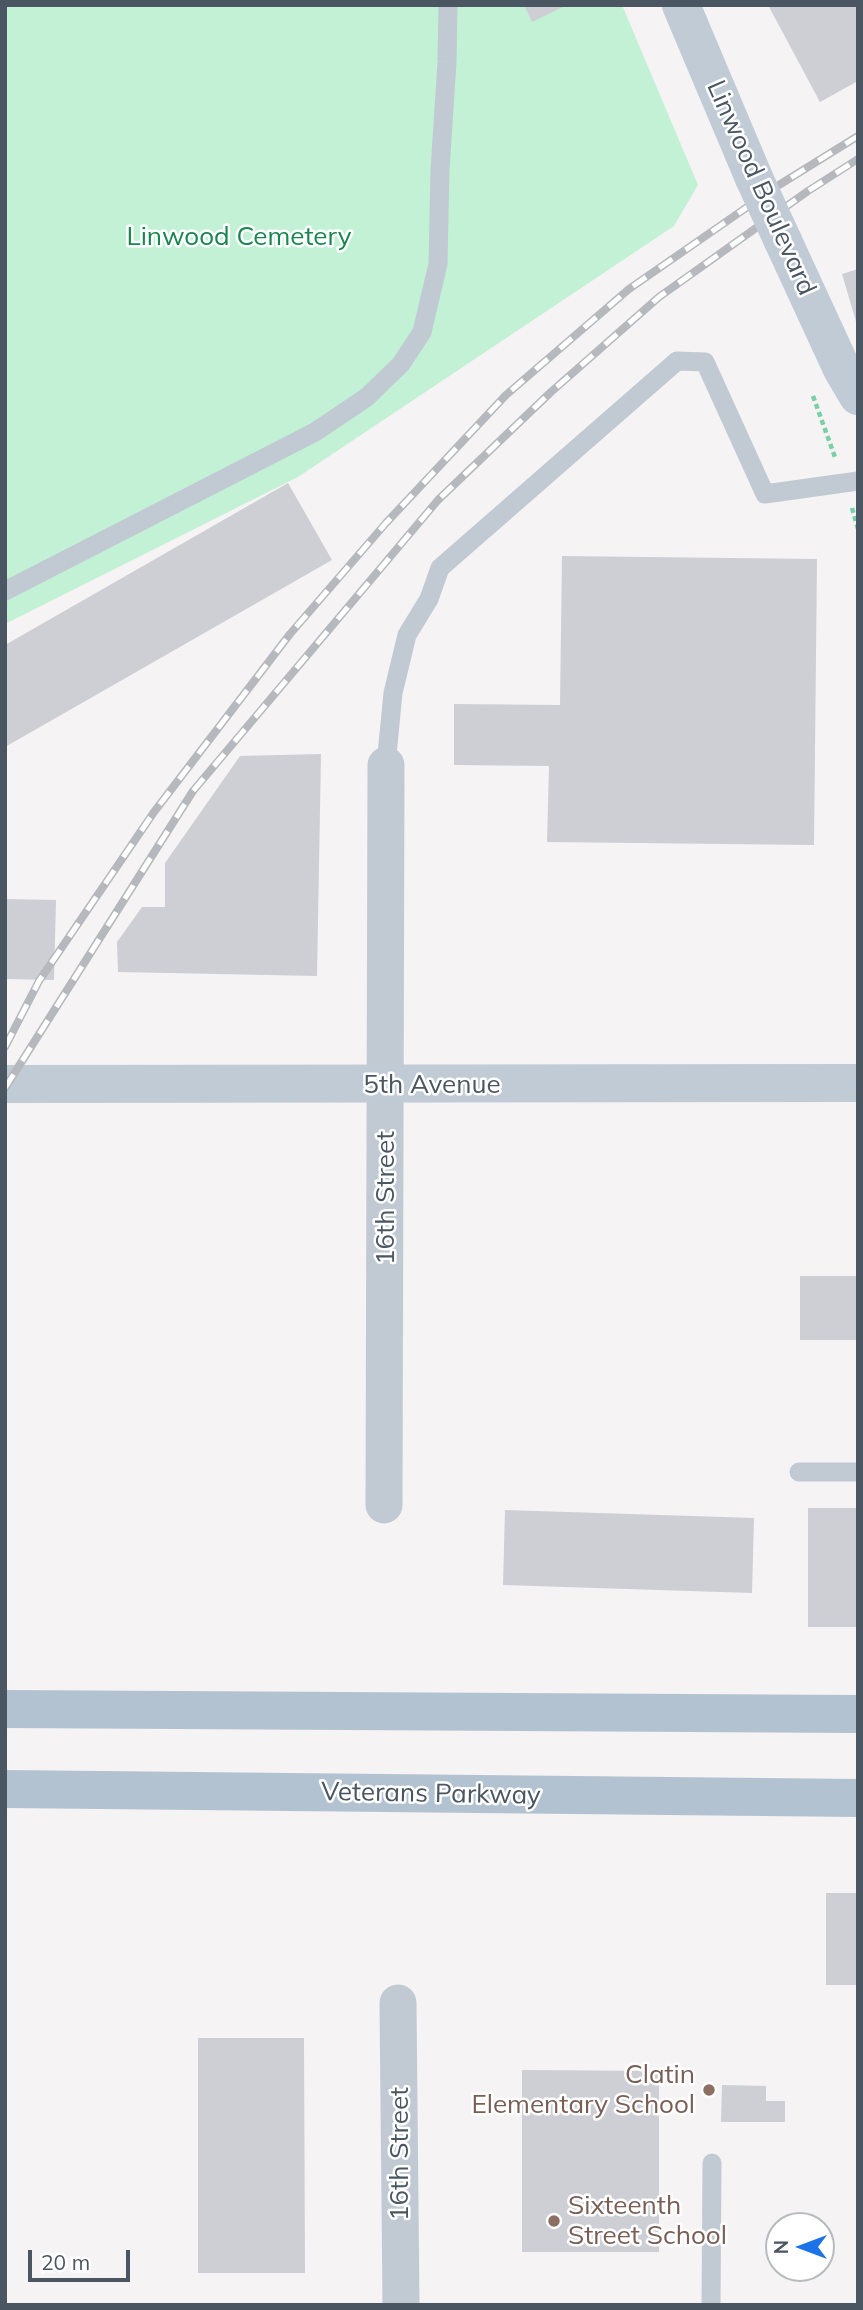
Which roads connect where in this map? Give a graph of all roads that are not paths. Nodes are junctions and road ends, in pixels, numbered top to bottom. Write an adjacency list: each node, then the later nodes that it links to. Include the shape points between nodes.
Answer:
1 (448, 5): 5 (lane, via 438,264 422,332 401,364 367,397 315,432)
2 (681, 5): 3 (street, Linwood Boulevard, bridge, via 783,241)
3 (836, 384)
4 (851, 482): 6 (lane, via 765,495 705,362 677,361 440,568 429,599 407,635 393,693)
5 (5, 591)
6 (386, 765): 9 (street, 16th Street)
7 (858, 1083): 9 (street, 5th Avenue)
8 (5, 1084): 9 (street, 5th Avenue)
9 (387, 1085): 12 (street, 16th Street)
10 (799, 1472): 11 (lane)
11 (858, 1472)
12 (384, 1506)
13 (5, 1709): 14 (main road)
14 (858, 1714)
15 (5, 1789): 16 (main road, Veterans Parkway)
16 (858, 1798)
17 (398, 2003): 19 (street, 16th Street)
18 (712, 2163): 20 (lane)
19 (401, 2305)
20 (710, 2305)

